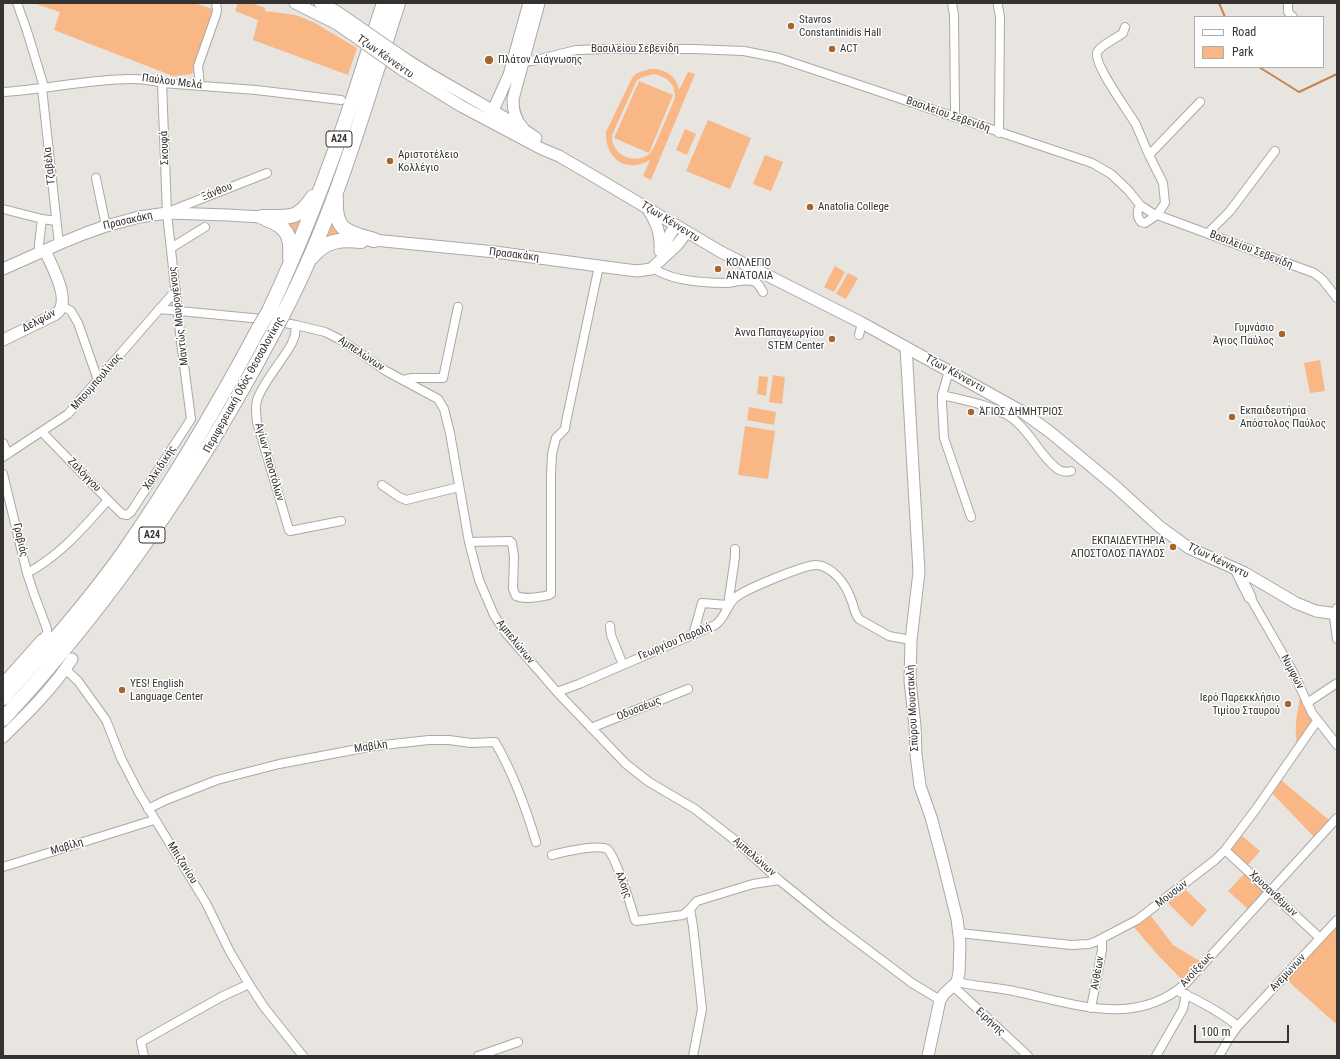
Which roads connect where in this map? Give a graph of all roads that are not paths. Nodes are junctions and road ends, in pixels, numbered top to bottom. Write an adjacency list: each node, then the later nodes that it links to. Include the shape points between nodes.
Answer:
1 (17, 3): 19 (street, Τζαβέλα)
2 (216, 3): 18 (street, via 216,15 198,66)
3 (295, 3): 14 (main road, Τζων Κέννεντυ)
4 (320, 3): 14 (main road, Τζων Κέννεντυ, via 336,11)
5 (384, 3): 32 (highway, Περιφερειακή Οδός Θεσσαλονίκης / Α24)
6 (398, 3): 33 (highway, Περιφερειακή Οδός Θεσσαλονίκης / Α24, via 354,144)
7 (529, 3): 24 (main road)
8 (539, 3): 15 (main road)
9 (952, 3): 23 (street)
10 (1288, 3): 12 (street, via 1288,12)
11 (998, 6): 26 (street)
12 (1292, 16)
13 (1125, 27): 28 (street, via 1123,33 1101,47 1097,56 1101,69 1135,123)
14 (363, 35): 24 (main road, Τζων Κέννεντυ, bridge, via 404,58); 24 (main road, Τζων Κέννεντυ, bridge, via 401,69 460,106)
15 (523, 62): 16 (main road); 23 (street, Βασιλείου Σεβενίδη, via 579,50 744,50 785,60)
16 (517, 82): 24 (main road, via 509,101); 25 (main road, via 513,99 514,114)
17 (162, 83): 18 (street, Παύλου Μελά); 19 (street, Παύλου Μελά, via 150,79 122,78); 37 (street, Σκουφά)
18 (200, 86): 21 (street, Παύλου Μελά)
19 (43, 88): 20 (street, Παύλου Μελά); 41 (street, Τζαβέλα)
20 (3, 92)
21 (341, 100)
22 (1200, 102): 28 (street)
23 (954, 117): 26 (street, Βασιλείου Σεβενίδη)
24 (495, 118): 25 (main road, Τζων Κέννεντυ); 29 (main road, Τζων Κέννεντυ, via 542,149)
25 (528, 132): 29 (main road, Τζων Κέννεντυ)
26 (999, 133): 34 (street, Βασιλείου Σεβενίδη, via 1097,165 1111,174)
27 (1275, 151): 46 (street)
28 (1149, 155): 38 (street, via 1163,183 1165,194 1165,204)
29 (559, 156): 35 (main road, Τζων Κέννεντυ)
30 (267, 173): 37 (street, Ξάνθου)
31 (96, 178): 42 (street)
32 (323, 183): 39 (highway, via 306,208 298,214 285,218); 56 (highway, Περιφερειακή Οδός Θεσσαλονίκης / Α24)
33 (338, 186): 47 (highway, via 336,211 341,225 349,232); 52 (highway, Περιφερειακή Οδός Θεσσαλονίκης / Α24)
34 (1140, 205): 38 (street, Βασιλείου Σεβενίδη); 38 (street, via 1137,215 1141,222 1148,222)
35 (646, 207): 43 (main road, Τζων Κέννεντυ); 51 (main road, via 660,233)
36 (3, 209): 40 (street)
37 (167, 213): 39 (main road, Πρασακάκη); 42 (main road, Πρασακάκη); 49 (street, Μαντώς Μαυρογένους)
38 (1157, 215): 46 (street, Βασιλείου Σεβενίδη)
39 (262, 217): 56 (highway, via 279,225 289,237 290,255)
40 (42, 219): 41 (street); 50 (street, via 39,244)
41 (56, 221): 48 (street, Τζαβέλα)
42 (106, 226): 48 (main road, Πρασακάκη)
43 (676, 226): 45 (main road, Τζων Κέννεντυ); 51 (main road)
44 (205, 227): 49 (street)
45 (687, 232): 53 (main road); 64 (main road, Τζων Κέννεντυ, via 746,266)
46 (1208, 234): 59 (street, Βασιλείου Σεβενίδη, via 1314,273)
47 (374, 240): 52 (highway, via 342,240 329,243 313,255); 54 (main road, Πρασακάκη)
48 (58, 244): 50 (main road, Πρασακάκη)
49 (171, 248): 57 (street, Μαντώς Μαυρογένους)
50 (42, 251): 55 (main road, Πρασακάκη); 60 (main road, Δελφών, via 62,292)
51 (660, 251): 53 (main road)
52 (307, 264): 106 (highway, Περιφερειακή Οδός Θεσσαλονίκης / Α24, bridge, via 273,333 195,470 137,556 86,624)
53 (655, 265): 54 (main road, Πρασακάκη, via 642,270); 58 (street, via 666,276 728,283 754,281)
54 (599, 266): 85 (street, via 564,430 556,438 552,454 551,594 535,598 516,596 513,589 514,556 510,541)
55 (3, 269)
56 (286, 273): 104 (highway, Περιφερειακή Οδός Θεσσαλονίκης / Α24, bridge, via 259,328 185,459 120,556 59,635)
57 (176, 290): 62 (street, Μπουμπουλίνας); 63 (street, Μαντώς Μαυρογένους)
58 (763, 292)
59 (1337, 298)
60 (62, 306): 67 (main road, Δελφών, via 57,313); 70 (street, via 71,311 76,319)
61 (458, 307): 71 (street, via 443,378)
62 (159, 309): 63 (street, Αμπελώνων); 70 (street, Μπουμπουλίνας)
63 (178, 312): 65 (street, Αμπελώνων); 73 (street, Μαντώς Μαυρογένους)
64 (862, 323): 66 (street); 68 (main road, Τζων Κέννεντυ)
65 (296, 325): 71 (street, Αμπελώνων, via 336,337); 84 (street, Αγίων Αποστόλων, via 293,341 257,400 257,422 289,530)
66 (859, 335)
67 (3, 340)
68 (906, 347): 69 (main road, Τζων Κέννεντυ); 96 (main road, Σπύρου Μουστακλή, via 919,572)
69 (949, 371): 72 (street); 87 (main road, Τζων Κέννεντυ, via 1040,424 1182,544)
70 (98, 380): 74 (street, Μπουμπουλίνας, via 68,414)
71 (403, 380): 80 (street, Αμπελώνων, via 438,399 444,409)
72 (942, 395): 77 (street, via 977,404 1012,418 1059,471); 83 (street, via 944,438)
73 (191, 420): 82 (street, Χαλκιδικής)
74 (42, 432): 76 (street, Μπουμπουλίνας); 81 (street, Ζαλόγγου)
75 (3, 443): 76 (street)
76 (6, 456)
77 (1071, 471)
78 (3, 474): 88 (street, Γραβιάς)
79 (382, 485): 80 (street, via 406,500)
80 (459, 487): 85 (street, Αμπελώνων)
81 (108, 500): 82 (street, Ζαλόγγου, via 122,514); 88 (street, via 68,542)
82 (127, 515)
83 (971, 517)
84 (341, 521)
85 (469, 542): 103 (street, Αμπελώνων, via 479,580 494,615 505,632)
86 (735, 549): 93 (street, via 728,605 702,603)
87 (1236, 569): 89 (main road, Τζων Κέννεντυ); 90 (main road)
88 (27, 573): 95 (street, Γραβιάς, via 47,630)
89 (1254, 579): 90 (street, via 1249,588); 91 (main road, Τζων Κέννεντυ, via 1303,606 1321,612)
90 (1250, 597): 105 (street, Νυμφών, via 1293,672)
91 (1336, 612): 94 (street, via 1334,618)
92 (610, 626): 98 (street)
93 (693, 635): 96 (street, Γεωργίου Παραλή, via 718,624 733,600 744,592 815,565 824,566 838,576 859,618 889,636); 98 (street, Γεωργίου Παραλή)
94 (1337, 639)
95 (42, 640): 101 (main road)
96 (911, 640): 122 (main road, Σπύρου Μουστακλή, via 910,688 919,779 936,835)
97 (72, 659): 99 (main road)
98 (623, 665): 103 (street, Γεωργίου Παραλή)
99 (65, 669): 109 (main road); 111 (street, Μπιζανίου, via 78,681 106,720 121,758)
100 (1337, 683): 105 (street)
101 (3, 684)
102 (688, 689): 108 (street, Οδυσσέως)
103 (556, 692): 108 (street, Αμπελώνων)
104 (3, 698)
105 (1307, 703): 107 (street, Νυμφών)
106 (3, 719)
107 (1317, 721): 110 (street, Νυμφών); 115 (street, Μουσών)
108 (591, 728): 118 (street, Αμπελώνων, via 626,764 649,782 694,809 736,841)
109 (3, 737)
110 (1337, 745)
111 (148, 809): 113 (street, Μπιζανίου); 114 (street, Μαβίλη, via 217,780 279,764 374,746 429,740 496,742 521,797)
112 (1337, 818): 119 (street, Ανοίξεως)
113 (154, 820): 117 (street, Μαβίλη); 125 (street, Μπιζανίου, via 206,903)
114 (536, 842)
115 (1225, 850): 119 (street, Χρυσανθέμων); 124 (street, Μουσών, via 1148,912)
116 (552, 855): 120 (street, Αλόης, via 594,848 610,852 628,896 634,920 675,917)
117 (3, 867)
118 (779, 880): 120 (street, Αλόης, via 752,884 697,900); 128 (street, Αμπελώνων, via 912,983)
119 (1270, 891): 123 (street, Χρυσανθέμων); 127 (street, Ανοίξεως, via 1186,983)
120 (690, 909): 135 (street, via 702,1009)
121 (1337, 920): 123 (street, Ανεμώνων)
122 (959, 933): 124 (street, Μουσών, via 1071,945 1089,944); 126 (main road, Σπύρου Μουστακλή, via 959,973)
123 (1320, 938): 130 (street, Ανεμώνων)
124 (1102, 939): 129 (street, Ανθέων)
125 (249, 984): 132 (street, via 141,1042); 133 (street, Μπιζανίου)
126 (955, 984): 128 (main road); 129 (street, Ανοίξεως, via 1016,991); 137 (street, Ειρήνης)
127 (1182, 992): 129 (street, Ανοίξεως, via 1137,1008); 130 (street, via 1219,1011); 138 (street, via 1183,1009)
128 (940, 1000): 136 (main road)
129 (1091, 1008)
130 (1238, 1026): 139 (street, Ανεμώνων)
131 (518, 1042): 134 (street)
132 (144, 1056)
133 (303, 1056)
134 (478, 1056)
135 (692, 1056)
136 (928, 1056)
137 (1028, 1056)
138 (1156, 1056)
139 (1219, 1056)

